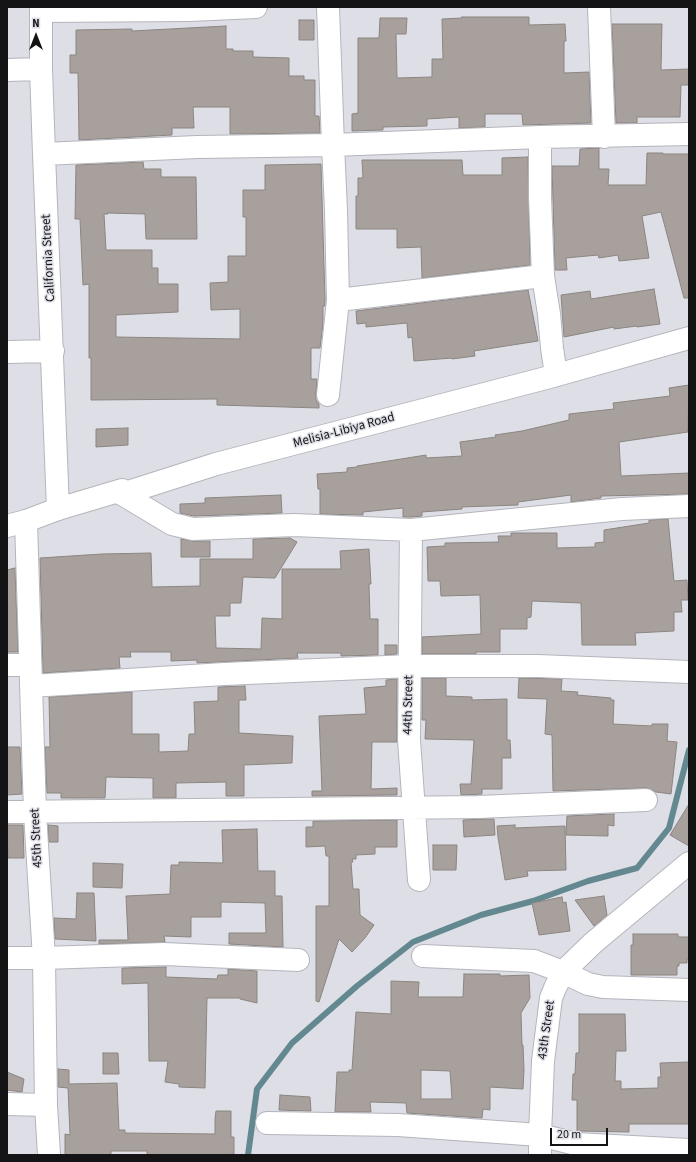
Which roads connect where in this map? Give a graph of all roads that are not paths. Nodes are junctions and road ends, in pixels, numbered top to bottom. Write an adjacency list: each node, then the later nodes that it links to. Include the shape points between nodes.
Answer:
1 (256, 7): 4 (street, via 190,10)
2 (328, 7): 10 (street)
3 (599, 7): 8 (street)
4 (41, 9): 5 (street, California Street)
5 (41, 69): 6 (street); 11 (street, California Street)
6 (7, 70)
7 (689, 134): 8 (street)
8 (604, 136): 9 (street)
9 (540, 138): 10 (street); 12 (street)
10 (332, 145): 11 (street, via 197,147); 13 (street)
11 (44, 154): 15 (street, California Street)
12 (543, 276): 13 (street); 17 (street)
13 (338, 300): 18 (street)
14 (689, 338): 17 (street, Melisia-Libiya Road)
15 (53, 351): 16 (street); 21 (street, California Street)
16 (7, 352)
17 (556, 375): 19 (street, Melisia-Libiya Road, via 216,464)
18 (328, 394)
19 (122, 494): 21 (street, Melisia-Libiya Road, via 122,490); 23 (street, via 172,524 193,529 294,525)
20 (689, 506): 23 (street)
21 (58, 509): 22 (street, Melisia-Libiya Road)
22 (16, 524): 25 (street, 45th Street)
23 (411, 530): 26 (street, 44th Street)
24 (7, 665): 25 (street)
25 (30, 665): 28 (street, 45th Street)
26 (410, 666): 27 (street, via 538,666); 28 (street); 30 (street, 44th Street, via 409,740)
27 (689, 672)
28 (31, 686): 32 (street, 45th Street)
29 (646, 800): 30 (street)
30 (413, 807): 32 (street); 34 (street, 44th Street)
31 (7, 812): 32 (street)
32 (35, 812): 39 (street, 45th Street)
33 (689, 863): 35 (street, 43th Street)
34 (419, 880)
35 (666, 882): 36 (street); 41 (street, 43th Street, via 593,942)
36 (689, 883)
37 (423, 956): 41 (street, via 534,961)
38 (7, 958): 39 (street)
39 (44, 958): 40 (street, via 164,954); 44 (street, 45th Street)
40 (298, 960)
41 (563, 972): 42 (street, via 588,984 603,987); 46 (street, 43th Street, via 551,998 543,1061)
42 (689, 990)
43 (7, 1104): 44 (street)
44 (46, 1105): 48 (street, 45th Street)
45 (266, 1123): 46 (street, via 398,1126)
46 (540, 1145): 47 (street, via 576,1144)
47 (689, 1150)
48 (49, 1155)

